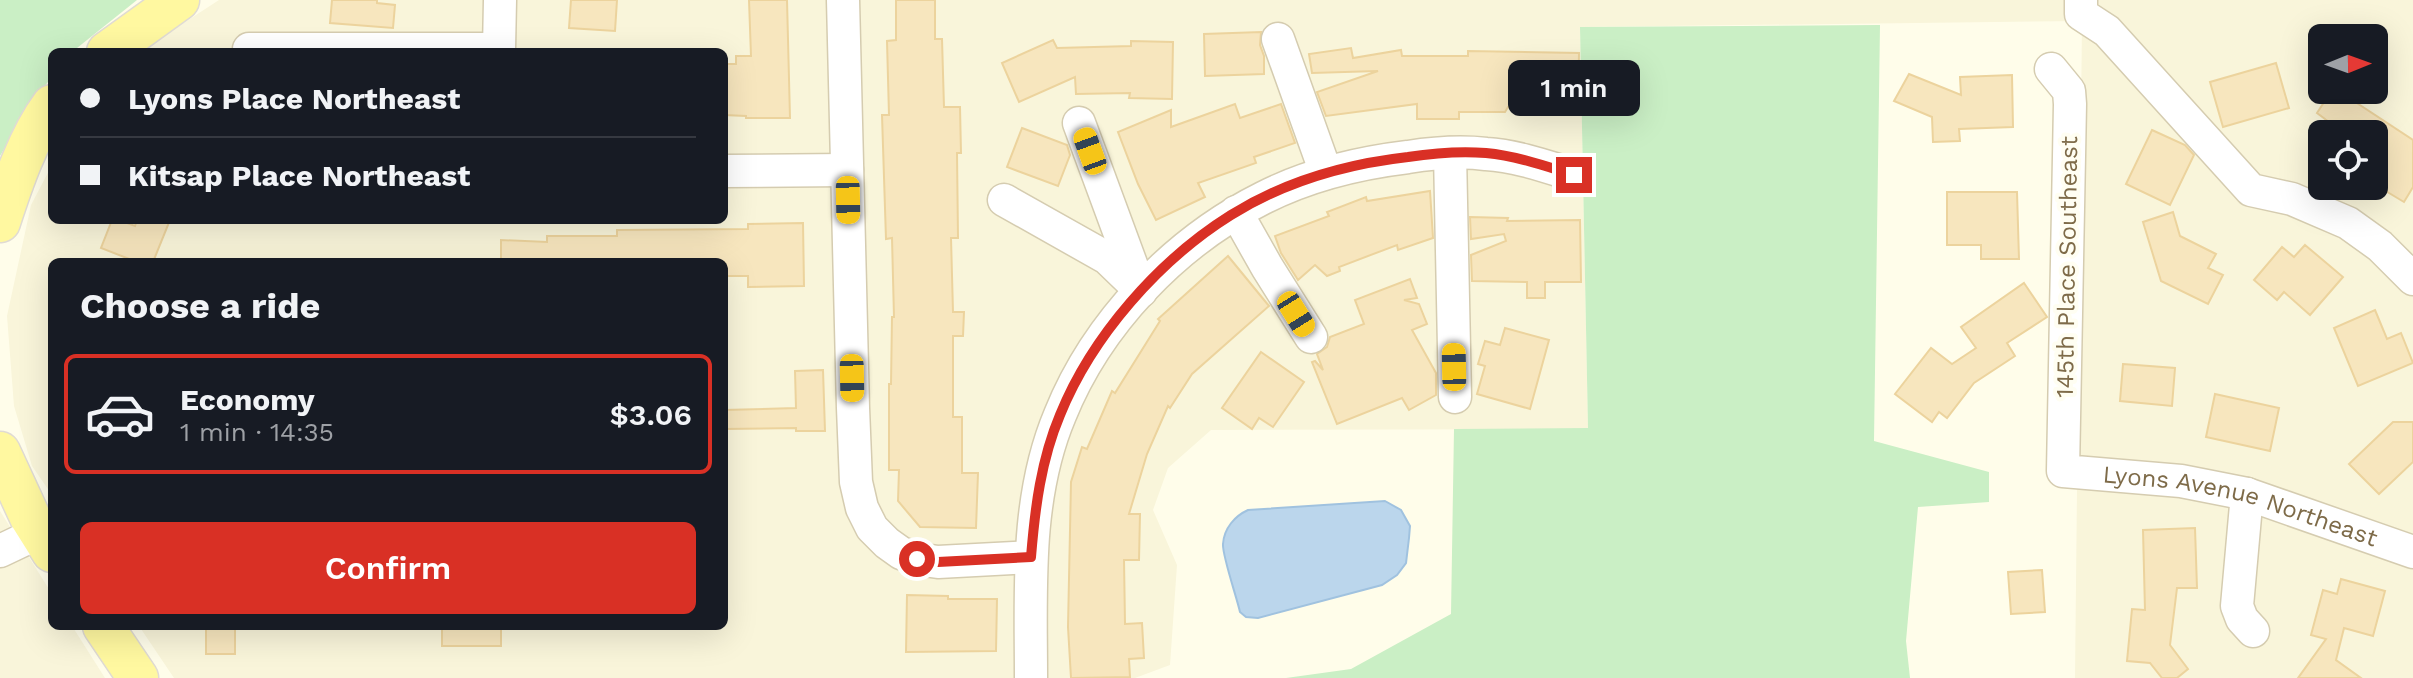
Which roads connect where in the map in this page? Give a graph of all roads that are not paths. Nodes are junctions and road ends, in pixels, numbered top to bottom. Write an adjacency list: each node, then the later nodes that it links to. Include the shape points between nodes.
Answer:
1 (179, 0): 6 (main road)
2 (500, 0): 7 (street)
3 (843, 0): 12 (street)
4 (2081, 7): 19 (street, via 2251,190 2292,199 2348,223)
5 (1278, 39): 14 (street)
6 (113, 48)
7 (499, 48)
8 (2051, 69): 24 (street, 145th Place Southeast, via 2069,91 2070,104)
9 (48, 112): 18 (main road)
10 (1079, 123): 20 (street)
11 (1450, 153): 14 (street, via 1376,160); 15 (street, via 1522,159); 22 (street)
12 (847, 170): 13 (street); 29 (street, via 856,482 862,508 887,543 917,559)
13 (728, 171)
14 (1326, 173): 17 (street)
15 (1574, 175)
16 (1004, 200): 20 (street, via 1107,258)
17 (1236, 212): 20 (street, via 1194,241); 21 (street)
18 (0, 222)
19 (2413, 279)
20 (1141, 291): 29 (street, via 1107,331 1059,416 1044,464)
21 (1311, 337)
22 (1455, 397)
23 (0, 452): 26 (main road)
24 (2063, 471): 25 (street, Lyons Avenue Northeast, via 2181,481)
25 (2247, 494): 28 (street, Lyons Avenue Northeast); 31 (street, via 2237,606)
26 (44, 529): 27 (street)
27 (0, 551)
28 (2413, 552)
29 (1031, 557): 33 (street)
30 (106, 630): 32 (main road)
31 (2253, 631)
32 (138, 678)
33 (1031, 678)

